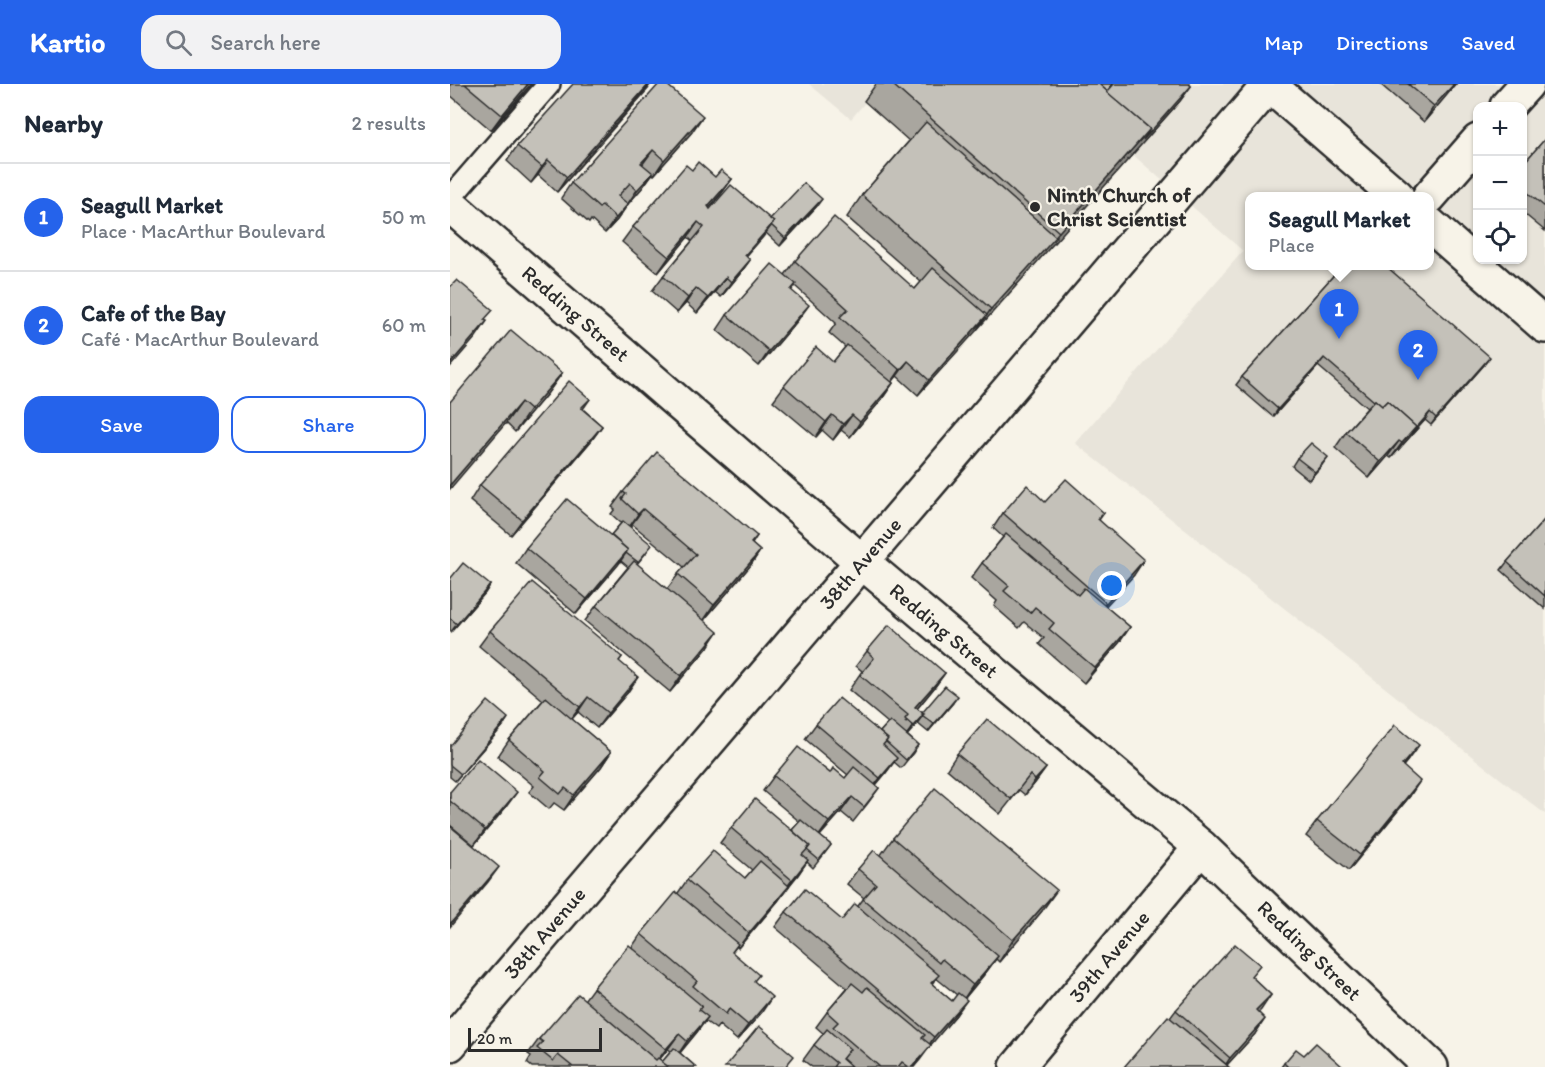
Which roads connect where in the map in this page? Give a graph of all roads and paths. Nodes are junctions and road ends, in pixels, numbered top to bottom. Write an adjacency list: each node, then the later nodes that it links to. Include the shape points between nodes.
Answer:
1 (549, 84): 8 (lane)
2 (1527, 84): 4 (street)
3 (1269, 85): 6 (street); 12 (street, 38th Avenue)
4 (1511, 102)
5 (1473, 147): 7 (street)
6 (1392, 192)
7 (1433, 192)
8 (450, 198)
9 (450, 205): 12 (street, Redding Street)
10 (1434, 228): 11 (street)
11 (1545, 326)
12 (861, 561): 13 (street, Redding Street); 14 (street, 38th Avenue)
13 (1201, 847): 15 (street, 39th Avenue); 16 (street, Redding Street)
14 (450, 1044)
15 (1017, 1067)
16 (1431, 1067)

